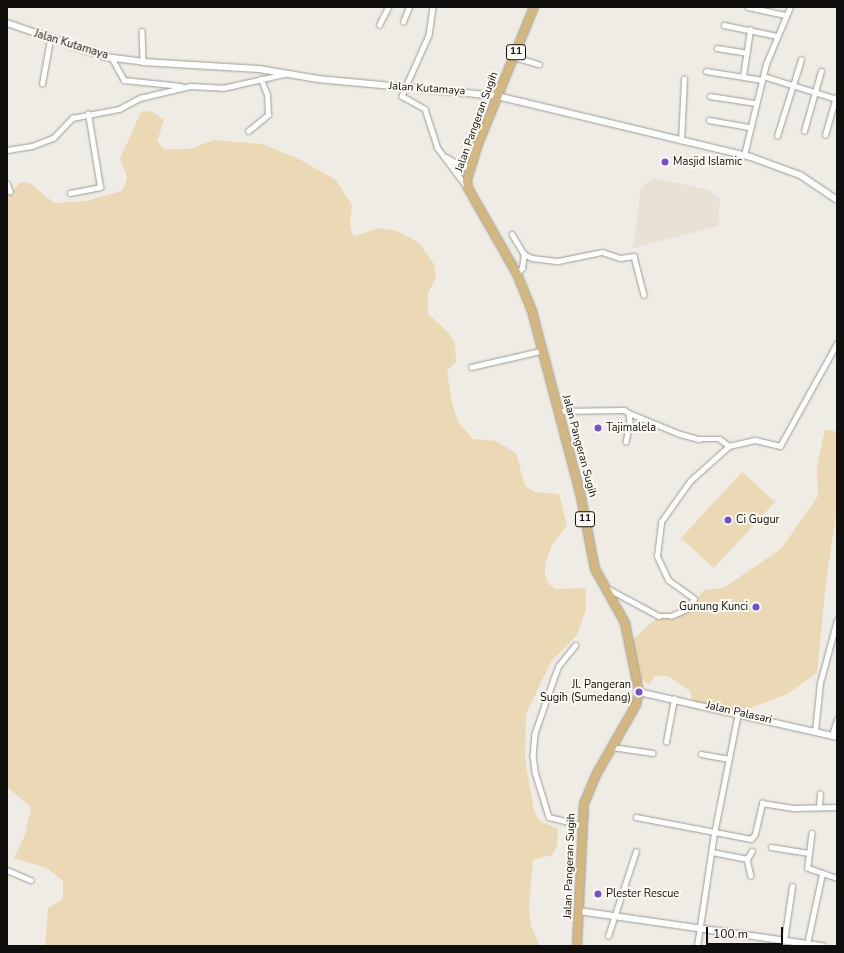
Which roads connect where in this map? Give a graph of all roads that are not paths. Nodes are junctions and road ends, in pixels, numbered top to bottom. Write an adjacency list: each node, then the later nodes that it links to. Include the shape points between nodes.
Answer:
1 (388, 7): 10 (street)
2 (409, 7): 8 (street)
3 (433, 7): 33 (street, via 429,35)
4 (534, 7): 18 (highway, Jalan Pangeran Sugih / 11)
5 (748, 7): 7 (street)
6 (790, 7): 7 (street)
7 (786, 15): 14 (street)
8 (403, 22)
9 (7, 23): 15 (main road, Jalan Kutamaya)
10 (379, 25)
11 (724, 25): 12 (street)
12 (750, 30): 14 (street); 17 (street)
13 (142, 31): 21 (street)
14 (777, 36): 27 (street)
15 (50, 40): 19 (main road, Jalan Kutamaya); 30 (street)
16 (717, 48): 17 (street)
17 (747, 53): 26 (street)
18 (514, 57): 22 (street); 35 (highway, Jalan Pangeran Sugih / 11)
19 (112, 58): 21 (main road, Jalan Kutamaya); 32 (street, via 124,80)
20 (801, 60): 31 (street)
21 (143, 62): 25 (main road, Jalan Kutamaya)
22 (539, 64)
23 (706, 71): 26 (street)
24 (820, 71): 34 (street)
25 (288, 73): 28 (street); 33 (main road, Jalan Kutamaya)
26 (743, 76): 27 (street)
27 (762, 78): 31 (street); 38 (street)
28 (261, 79): 32 (street, via 215,89); 42 (street, via 267,96 268,115)
29 (684, 79): 46 (street)
30 (42, 84)
31 (793, 84): 34 (street); 45 (street)
32 (190, 86): 39 (street, via 140,98 119,109)
33 (405, 88): 35 (main road, Jalan Kutamaya); 48 (street, via 402,96 425,109 433,136)
34 (814, 92): 37 (street); 43 (street)
35 (497, 96): 46 (main road, Jalan Kutamaya); 50 (highway, Jalan Pangeran Sugih / 11)
36 (710, 96): 38 (street)
37 (836, 98): 44 (street)
38 (755, 103): 41 (street)
39 (88, 114): 47 (street, via 72,118 53,138 32,146); 54 (street, via 100,187)
40 (709, 120): 41 (street)
41 (748, 127): 49 (street)
42 (248, 131)
43 (804, 131)
44 (825, 135)
45 (777, 136)
46 (682, 141): 49 (main road, Jalan Kutamaya)
47 (7, 150)
48 (443, 155): 50 (street, via 462,166); 52 (street)
49 (744, 155): 55 (main road, Jalan Kutamaya, via 800,176)
50 (470, 166): 52 (highway, Jalan Pangeran Sugih / 11)
51 (7, 183): 53 (street)
52 (468, 188): 58 (highway, Jalan Pangeran Sugih / 11)
53 (10, 191)
54 (70, 193)
55 (837, 200)
56 (512, 234): 57 (street)
57 (524, 254): 58 (street, via 522,268); 59 (street, via 532,258 558,261 602,252 620,258 634,256)
58 (517, 274): 61 (highway, Jalan Pangeran Sugih / 11, via 532,311)
59 (644, 295)
60 (837, 343): 66 (street, via 780,446 755,440)
61 (541, 351): 62 (street); 63 (highway, Jalan Pangeran Sugih / 11)
62 (471, 367)
63 (558, 411): 64 (street, via 612,408); 67 (highway, Jalan Pangeran Sugih / 11, via 581,497 591,553)
64 (629, 413): 65 (street); 66 (street, via 680,434 699,439 720,439)
65 (626, 442)
66 (729, 446): 67 (street, via 690,481 661,522 658,535 657,556 661,568 668,580 694,598 694,601 681,613 659,616)
67 (604, 587): 70 (highway, Jalan Pangeran Sugih / 11, via 617,605 625,623)
68 (837, 620): 74 (street, via 820,683)
69 (576, 645): 85 (street, via 559,666 551,686 535,734 533,755 535,772 549,817)
70 (640, 692): 71 (street, Jalan Palasari); 77 (highway, Jalan Pangeran Sugih)
71 (674, 699): 72 (street, Jalan Palasari); 76 (street)
72 (738, 713): 74 (street, Jalan Palasari); 80 (street)
73 (837, 720): 75 (street)
74 (815, 731): 75 (street, Jalan Palasari)
75 (835, 736)
76 (666, 742)
77 (612, 747): 78 (street); 85 (highway, Jalan Pangeran Sugih, via 586,794)
78 (653, 753)
79 (701, 754): 80 (street)
80 (728, 759): 87 (street)
81 (820, 794): 82 (street)
82 (820, 807): 83 (street); 87 (street, via 795,808 762,803 755,834 751,839)
83 (837, 807)
84 (636, 817): 87 (street)
85 (582, 825): 100 (highway, Jalan Pangeran Sugih)
86 (812, 833): 92 (street)
87 (714, 834): 91 (street)
88 (771, 847): 92 (street)
89 (636, 851): 101 (street)
90 (752, 851): 93 (street)
91 (712, 852): 93 (street); 102 (street)
92 (809, 852): 95 (street, via 808,868)
93 (747, 859): 96 (street)
94 (7, 870): 98 (street)
95 (822, 874): 97 (street); 105 (street)
96 (751, 876)
97 (837, 878)
98 (31, 880)
99 (792, 887): 104 (street)
100 (578, 911): 101 (street); 106 (highway, Jalan Pangeran Sugih)
101 (613, 915): 102 (street); 103 (street)
102 (700, 927): 104 (street); 107 (street)
103 (608, 936)
104 (784, 941): 105 (street)
105 (808, 944): 108 (street)
106 (577, 946)
107 (697, 946)
108 (823, 946)

